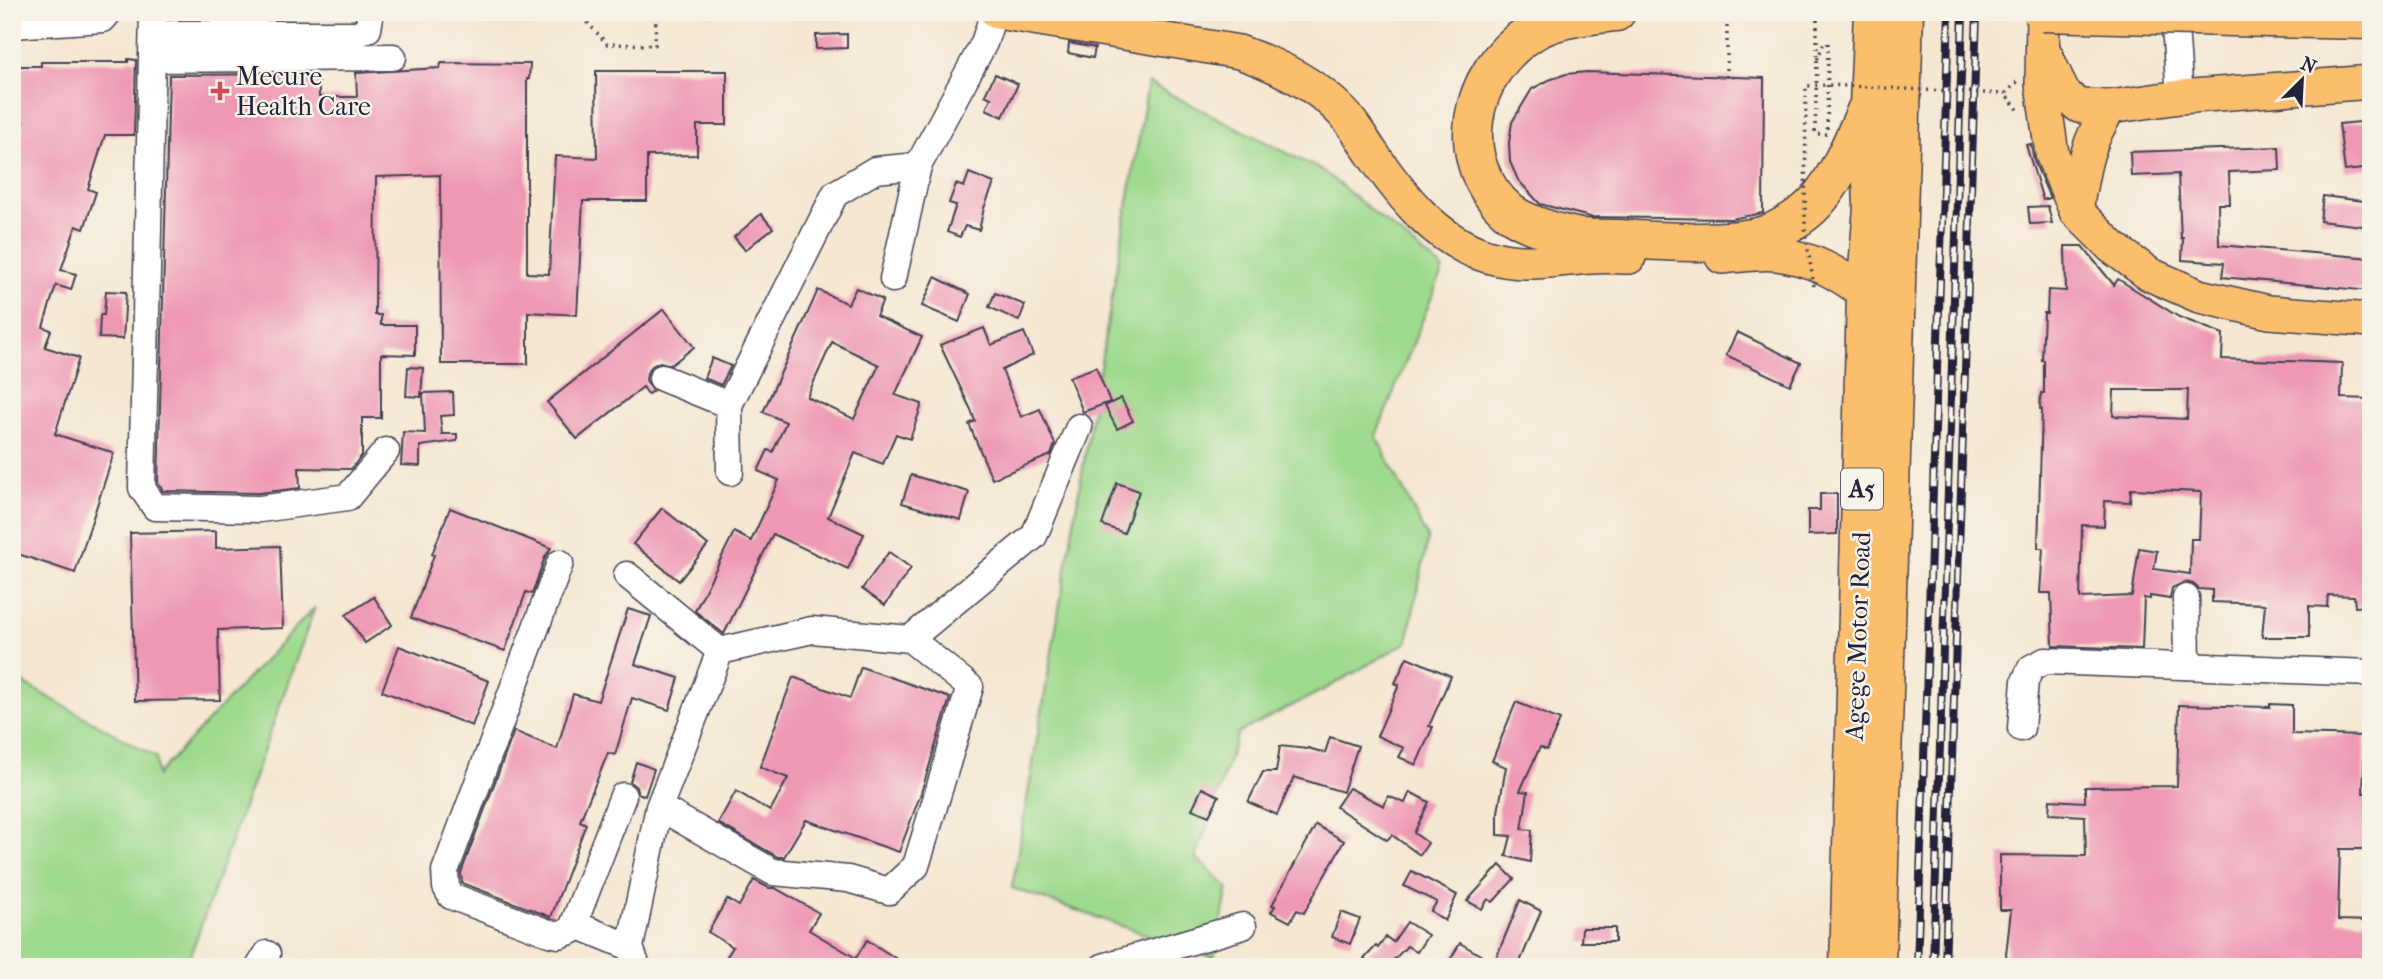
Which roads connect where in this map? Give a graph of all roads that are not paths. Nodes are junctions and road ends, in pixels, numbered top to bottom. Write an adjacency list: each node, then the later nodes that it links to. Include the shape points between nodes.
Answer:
1 (109, 12): 10 (lane, via 103,19)
2 (371, 12): 11 (lane, via 368,29 357,34)
3 (995, 12): 17 (lane, via 984,43); 20 (main road, via 1239,52 1271,62 1344,114 1418,213 1463,247 1489,257 1532,264 1593,257 1704,259 1776,254 1836,272)
4 (1616, 12): 15 (highway, via 1565,18 1519,42 1487,78 1475,107 1475,160 1488,187 1508,212 1542,228 1574,237 1721,241 1763,236 1805,213 1828,186)
5 (1873, 12): 15 (highway, Agege Motor Road / A5)
6 (1904, 12): 32 (highway, Agege Motor Road / A5)
7 (2174, 12): 14 (lane)
8 (2371, 20): 9 (highway, bridge)
9 (2042, 23): 16 (main road, via 2052,71 2063,93 2079,106); 18 (main road, via 2042,84 2052,154)
10 (12, 25)
11 (153, 35): 12 (lane); 25 (lane, via 142,488 155,507 260,509 348,497)
12 (393, 57)
13 (2371, 82): 14 (main road)
14 (2180, 97): 16 (main road)
15 (1869, 104): 20 (highway, Agege Motor Road / A5, via 1873,207)
16 (2110, 107): 18 (main road, via 2095,129 2086,155)
17 (918, 166): 19 (lane); 23 (lane, via 874,170 835,194)
18 (2076, 211): 21 (main road, via 2112,247 2149,274 2199,296 2269,312)
19 (893, 279)
20 (1866, 294): 32 (highway, Agege Motor Road / A5)
21 (2371, 320)
22 (662, 378): 23 (lane)
23 (729, 405): 26 (lane)
24 (1079, 427): 30 (lane, via 1034,536)
25 (386, 452)
26 (730, 472)
27 (560, 563): 40 (lane, via 444,879 452,896 546,932 565,934)
28 (627, 575): 31 (lane)
29 (2186, 598): 33 (lane)
30 (909, 639): 31 (lane, via 812,630); 39 (lane, via 970,687 916,866 889,891 848,879 773,872)
31 (720, 651): 39 (lane)
32 (1871, 657): 44 (highway, Agege Motor Road / A5); 45 (highway, Agege Motor Road / A5)
33 (2187, 666): 34 (lane); 37 (lane, via 2045,661 2031,668 2025,681)
34 (2371, 673)
35 (2307, 688): 36 (lane)
36 (2371, 689)
37 (2021, 729)
38 (622, 796): 40 (lane)
39 (659, 807): 42 (lane)
40 (574, 924): 42 (lane)
41 (1243, 926): 43 (lane)
42 (633, 957)
43 (1103, 967)
44 (1849, 967)
45 (1876, 967)

